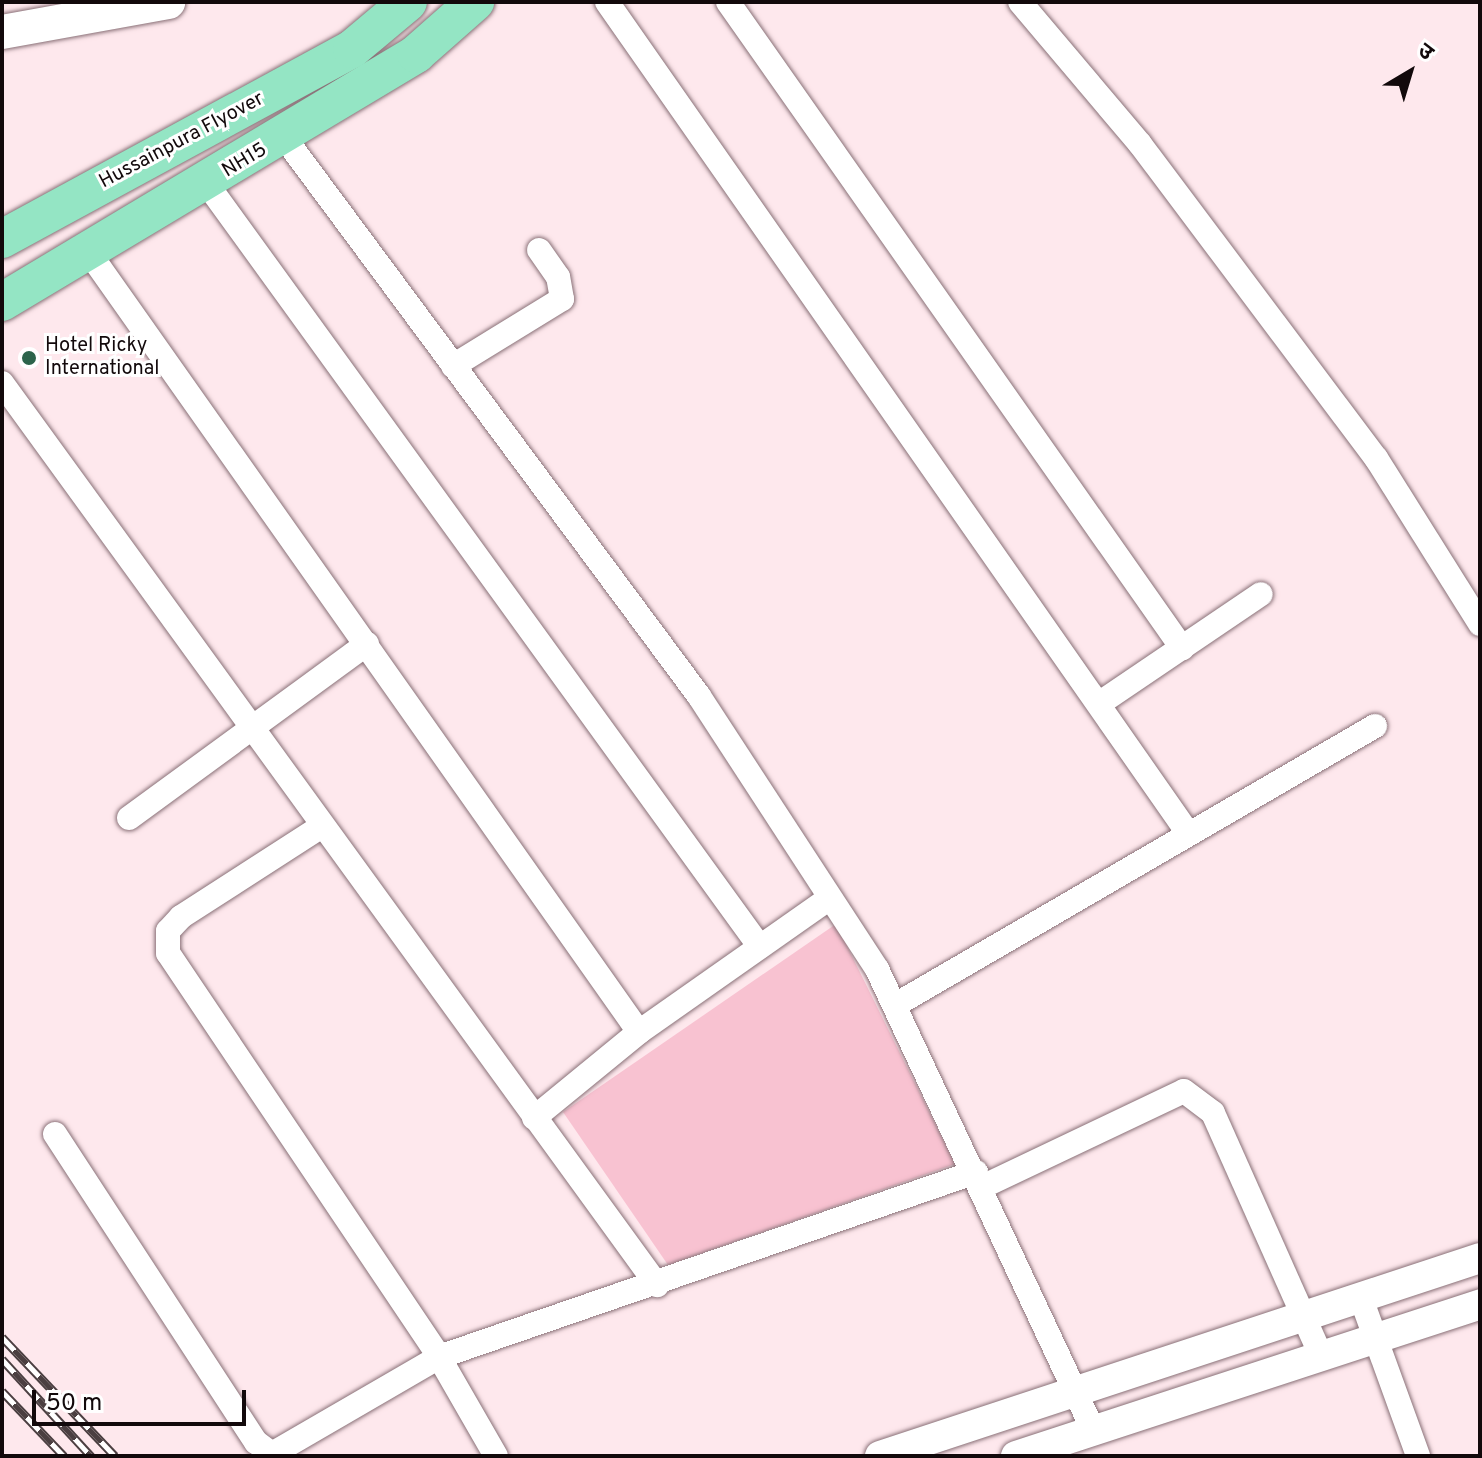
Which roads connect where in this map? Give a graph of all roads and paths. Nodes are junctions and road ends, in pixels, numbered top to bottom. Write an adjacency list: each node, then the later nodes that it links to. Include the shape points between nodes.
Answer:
1 (168, 2): 8 (main road)
2 (367, 2): 9 (main road)
3 (408, 2): 9 (main road)
4 (475, 2): 10 (main road, NH15, via 416,54)
5 (607, 2): 22 (street)
6 (728, 2): 21 (street)
7 (1020, 2): 19 (street, via 1140,144 1376,458)
8 (2, 32)
9 (362, 42): 12 (main road, Hussainpura Flyover)
10 (284, 137): 11 (main road, NH15); 16 (street)
11 (207, 184): 14 (main road, NH15); 29 (street)
12 (2, 239)
13 (539, 250): 16 (street, via 558,277 562,299)
14 (90, 254): 15 (main road, NH15); 20 (street)
15 (2, 302)
16 (453, 366): 28 (street, via 699,696)
17 (2, 383): 23 (street)
18 (1261, 594): 21 (street)
19 (1480, 624)
20 (367, 644): 23 (street); 31 (street)
21 (1182, 648): 22 (street)
22 (1100, 703): 27 (street)
23 (253, 726): 25 (street); 26 (street)
24 (1375, 726): 27 (street)
25 (129, 818)
26 (322, 826): 32 (street); 41 (street, via 181,917 168,931 168,953)
27 (1188, 833): 30 (street)
28 (830, 898): 29 (street); 30 (street)
29 (760, 947): 31 (street)
30 (897, 1004): 34 (street)
31 (639, 1032): 32 (street)
32 (534, 1118): 36 (street)
33 (55, 1134): 41 (street, via 267,1453 285,1451)
34 (980, 1179): 36 (street); 39 (street, via 1184,1091 1213,1113); 43 (street)
35 (1480, 1258): 37 (street)
36 (657, 1285): 41 (street)
37 (1362, 1301): 39 (street); 40 (street)
38 (1480, 1304): 40 (street)
39 (1306, 1314): 42 (street); 43 (street)
40 (1375, 1342): 42 (street); 48 (street)
41 (439, 1357): 45 (street)
42 (1322, 1358): 44 (street)
43 (1077, 1386): 44 (street); 46 (street)
44 (1093, 1430): 47 (street)
45 (496, 1456)
46 (880, 1456)
47 (1016, 1456)
48 (1418, 1456)

